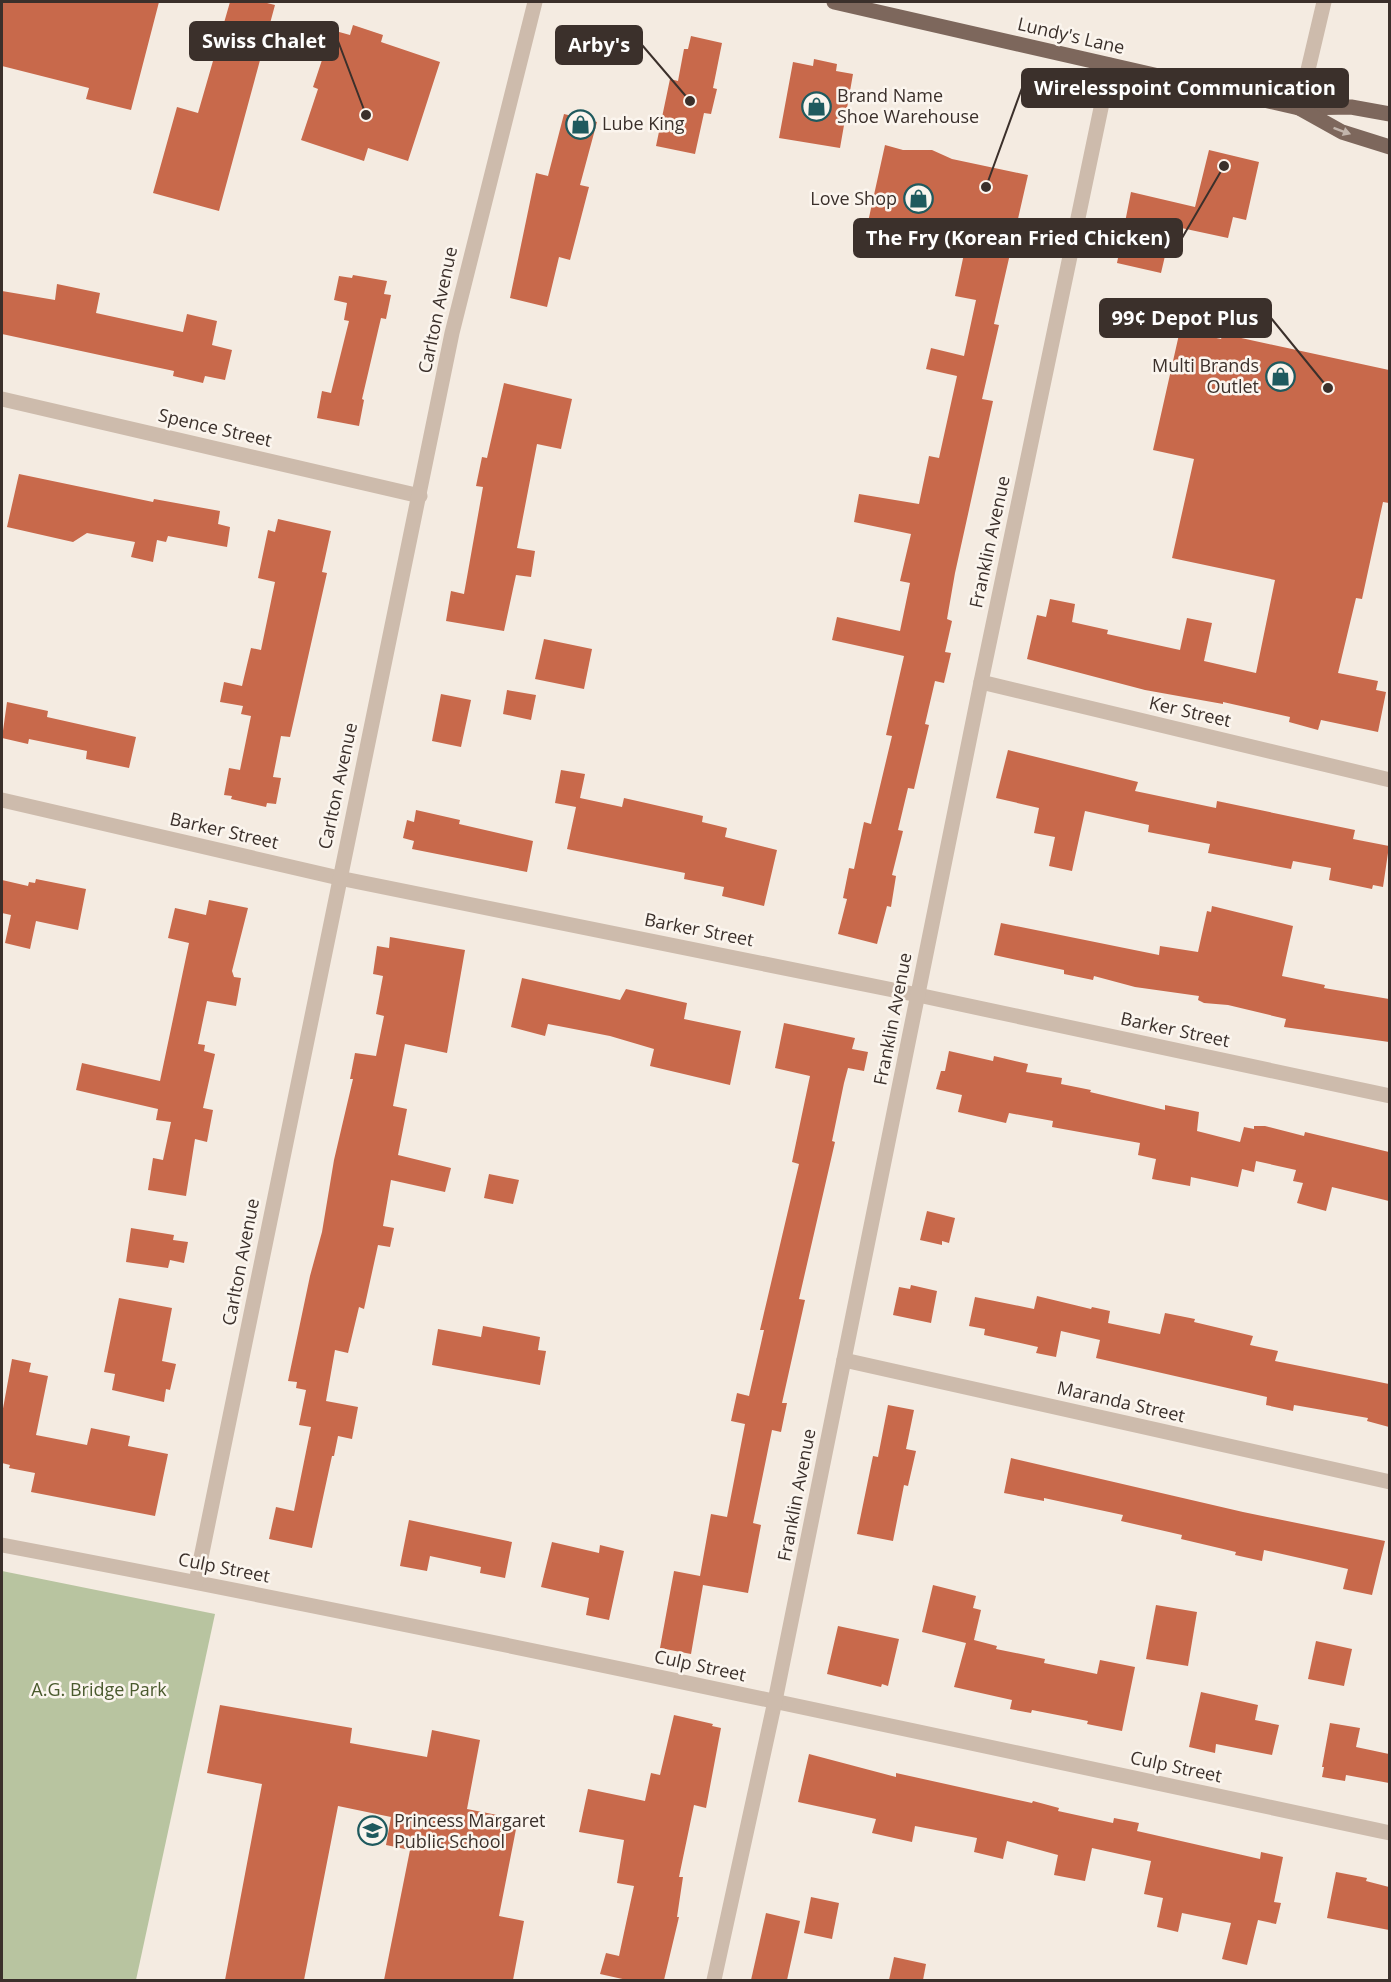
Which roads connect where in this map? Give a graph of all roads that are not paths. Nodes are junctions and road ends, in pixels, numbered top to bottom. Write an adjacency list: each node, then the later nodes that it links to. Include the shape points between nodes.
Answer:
1 (535, 2): 10 (street, Carlton Avenue, via 475,235)
2 (834, 2): 4 (main road, Lundy's Lane)
3 (1324, 2): 6 (street)
4 (855, 4): 5 (main road, Lundy's Lane)
5 (1110, 65): 6 (main road, Lundy's Lane); 11 (street, Franklin Avenue)
6 (1299, 108): 7 (main road, Lundy's Lane, via 1351,107); 8 (main road, Lundy's Lane, one-way to 8, via 1342,132)
7 (1389, 114)
8 (1389, 147)
9 (2, 399): 10 (street, Spence Street)
10 (420, 496): 14 (street, Carlton Avenue)
11 (981, 682): 12 (street, Ker Street); 15 (street, Franklin Avenue)
12 (1389, 780)
13 (2, 800): 14 (street, Barker Street)
14 (339, 878): 15 (street, Barker Street); 20 (street, Carlton Avenue)
15 (918, 995): 16 (street, Barker Street); 17 (street, Franklin Avenue)
16 (1389, 1096)
17 (844, 1360): 18 (street, Maranda Street); 21 (street, Franklin Avenue)
18 (1389, 1482)
19 (2, 1545): 20 (street, Culp Street)
20 (196, 1582): 21 (street, Culp Street)
21 (775, 1701): 22 (street, Culp Street); 23 (street, Franklin Avenue)
22 (1389, 1833)
23 (714, 1980)

